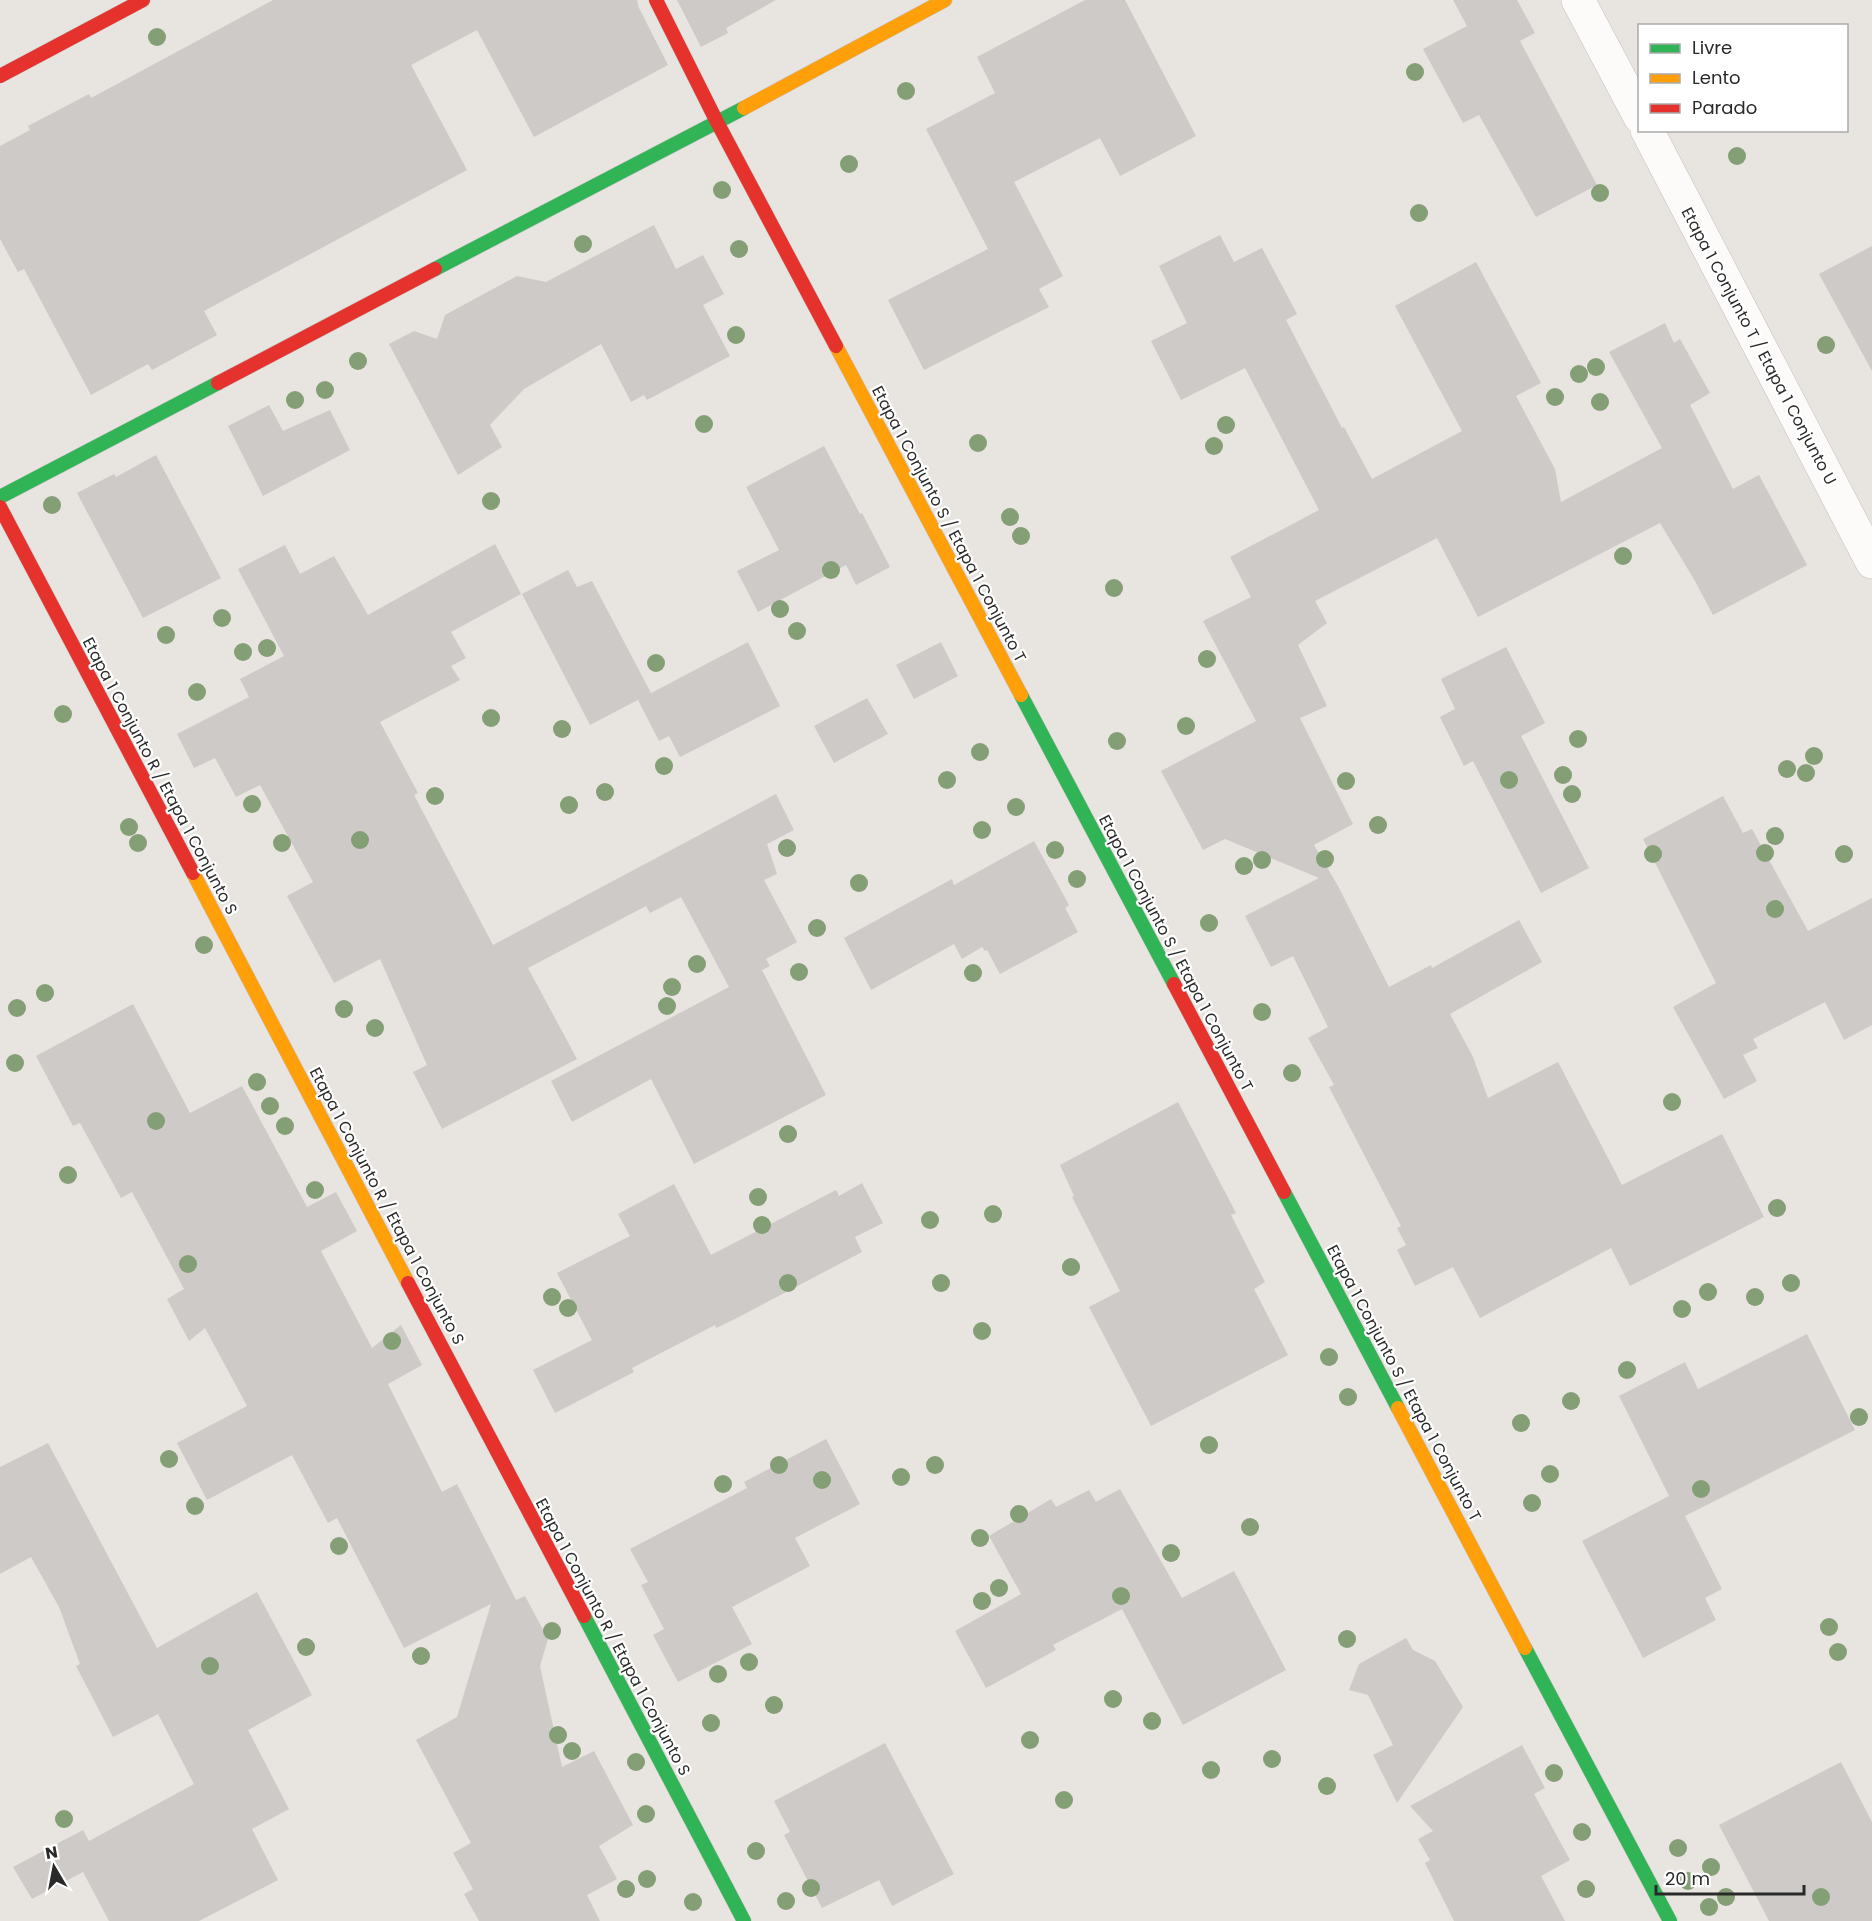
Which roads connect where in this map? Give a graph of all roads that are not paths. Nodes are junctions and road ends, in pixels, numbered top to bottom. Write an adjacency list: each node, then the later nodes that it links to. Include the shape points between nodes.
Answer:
1 (143, 0): 5 (street)
2 (656, 0): 7 (street, Etapa 1 Conjunto S / Etapa 1 Conjunto T)
3 (945, 0): 7 (street)
4 (1578, 0): 6 (street)
5 (0, 76)
6 (1638, 113)
7 (717, 122): 9 (street); 13 (street, Etapa 1 Conjunto S / Etapa 1 Conjunto T)
8 (1648, 132): 11 (street, Etapa 1 Conjunto T / Etapa 1 Conjunto U)
9 (0, 497)
10 (0, 507): 12 (street, Etapa 1 Conjunto R / Etapa 1 Conjunto S)
11 (1872, 562)
12 (744, 1921)
13 (1670, 1921)

